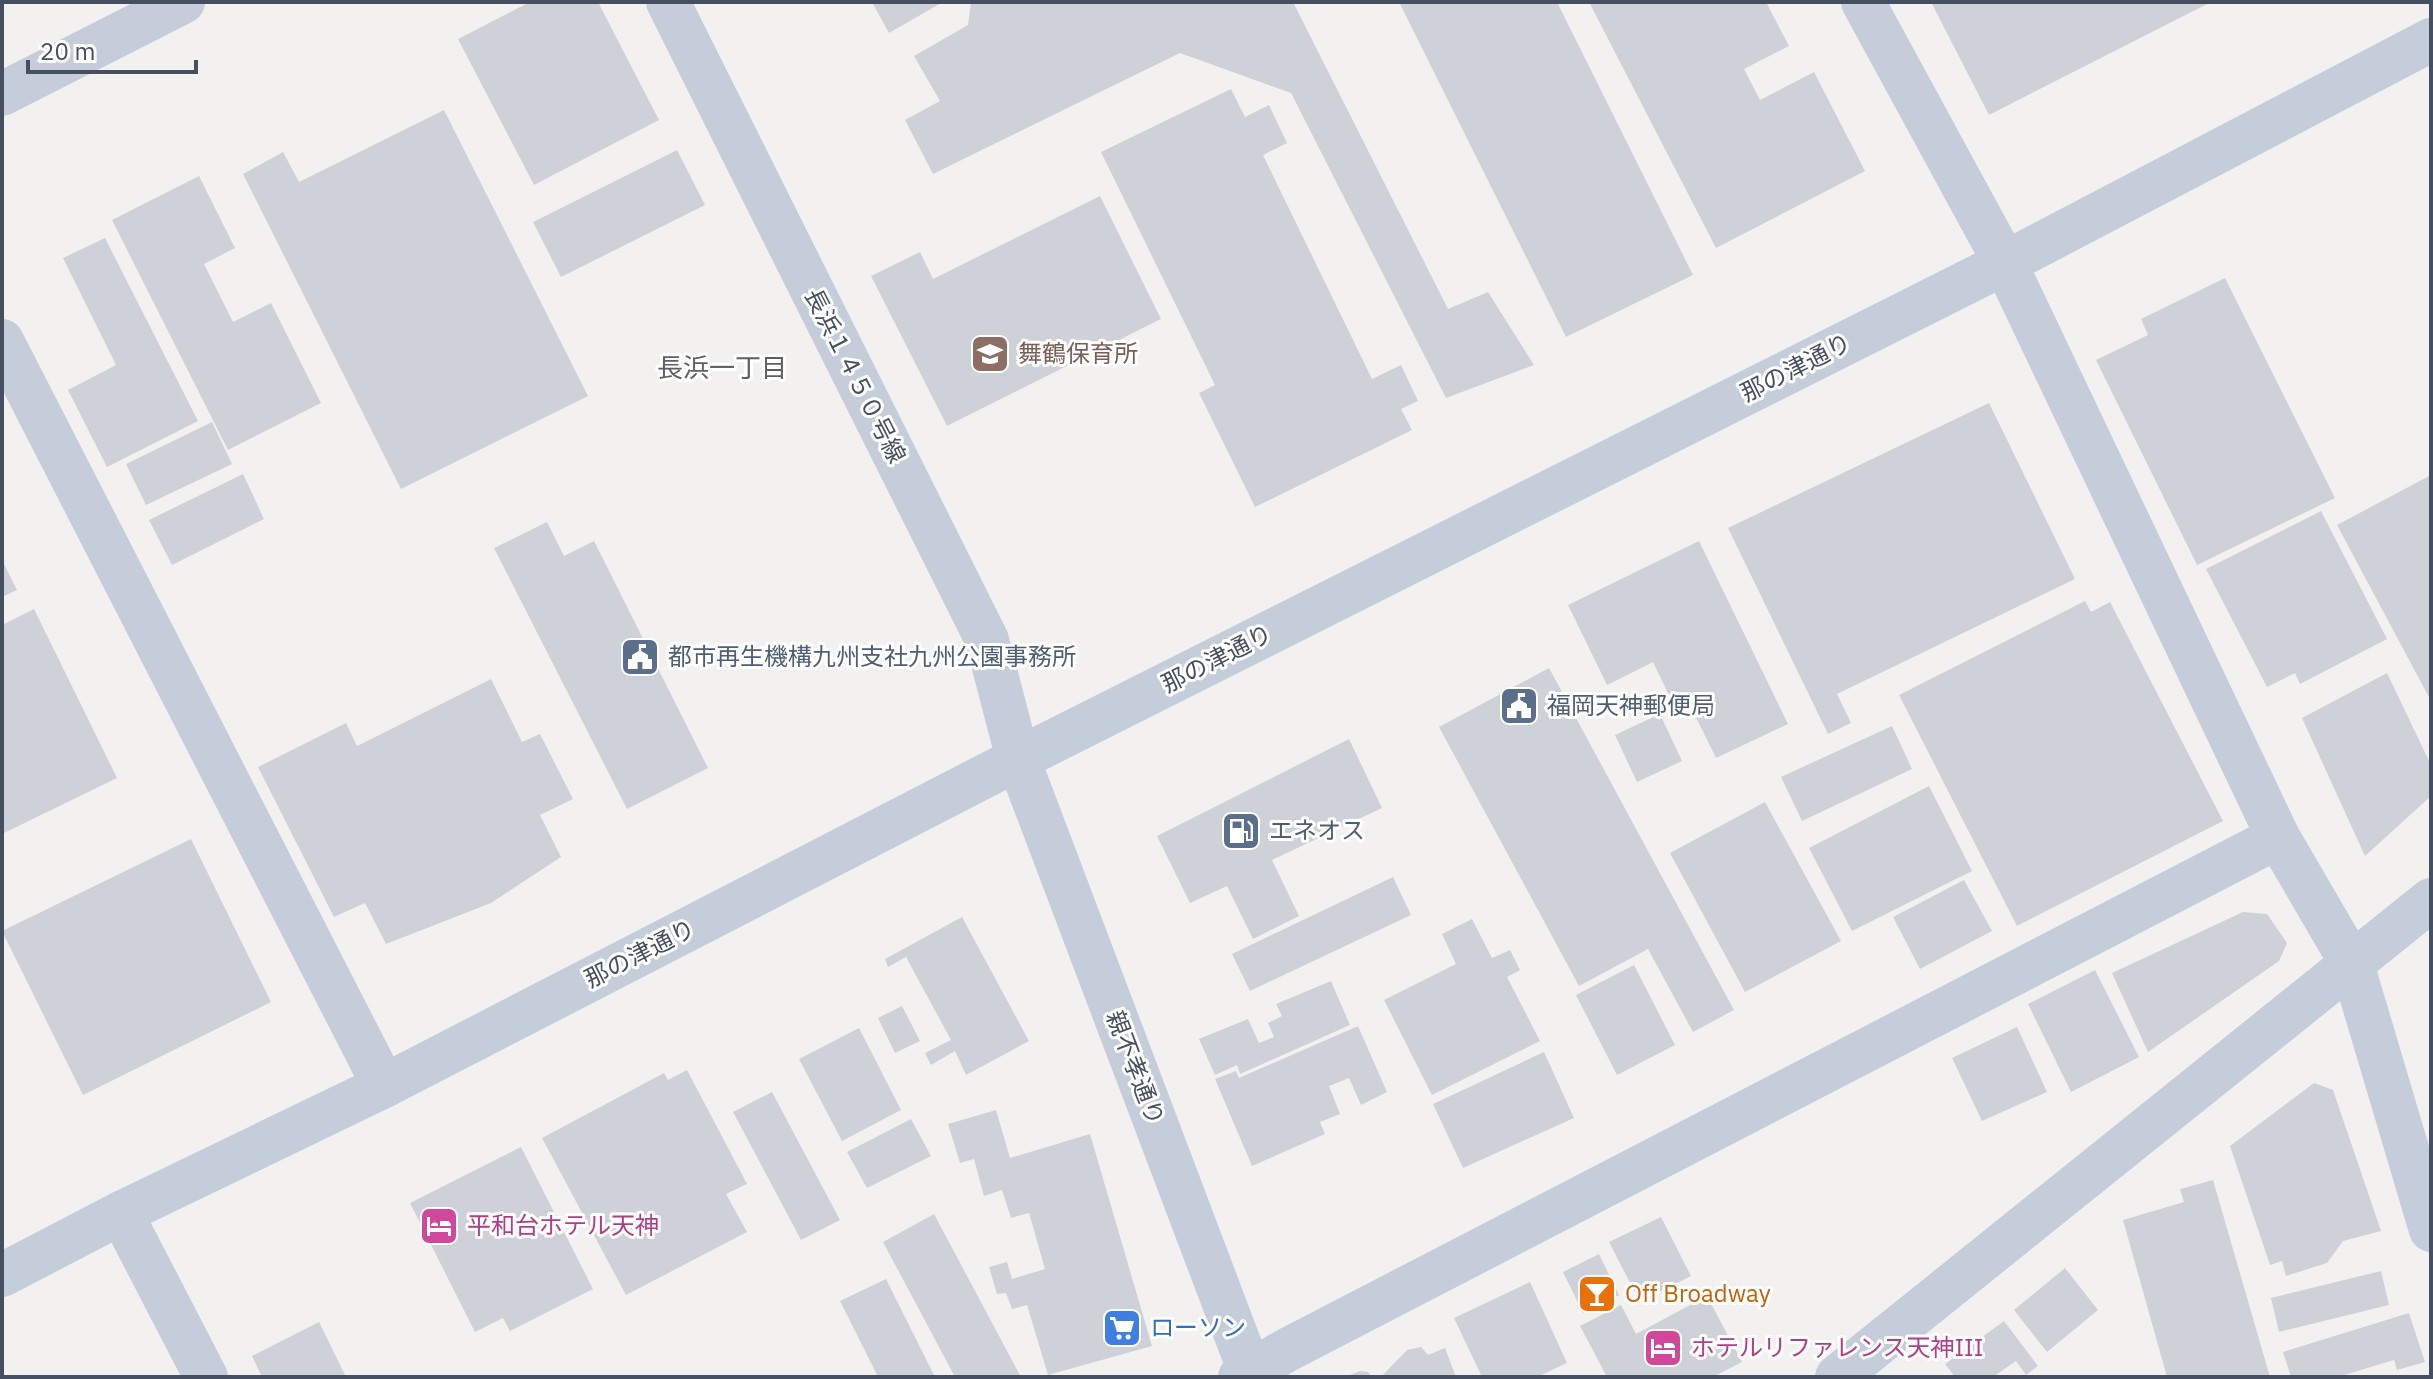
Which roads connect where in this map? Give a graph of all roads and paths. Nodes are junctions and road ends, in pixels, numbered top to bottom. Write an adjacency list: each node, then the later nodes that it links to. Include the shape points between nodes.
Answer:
1 (183, 2): 5 (street)
2 (668, 2): 8 (street, 長浜１４５０号線, via 987,640)
3 (1863, 2): 6 (street)
4 (2431, 40): 6 (street, 那の津通り)
5 (2, 94)
6 (2005, 263): 8 (street, 那の津通り); 9 (street)
7 (2, 341): 12 (street)
8 (1018, 759): 12 (street, 那の津通り); 16 (street, 親不孝通り)
9 (2278, 837): 11 (street); 16 (street)
10 (2431, 900): 11 (street)
11 (2352, 964): 14 (street); 18 (street)
12 (384, 1086): 13 (street, 那の津通り)
13 (121, 1213): 15 (street, 那の津通り); 17 (street)
14 (2431, 1230)
15 (2, 1275)
16 (1247, 1375)
17 (206, 1377)
18 (1837, 1377)

